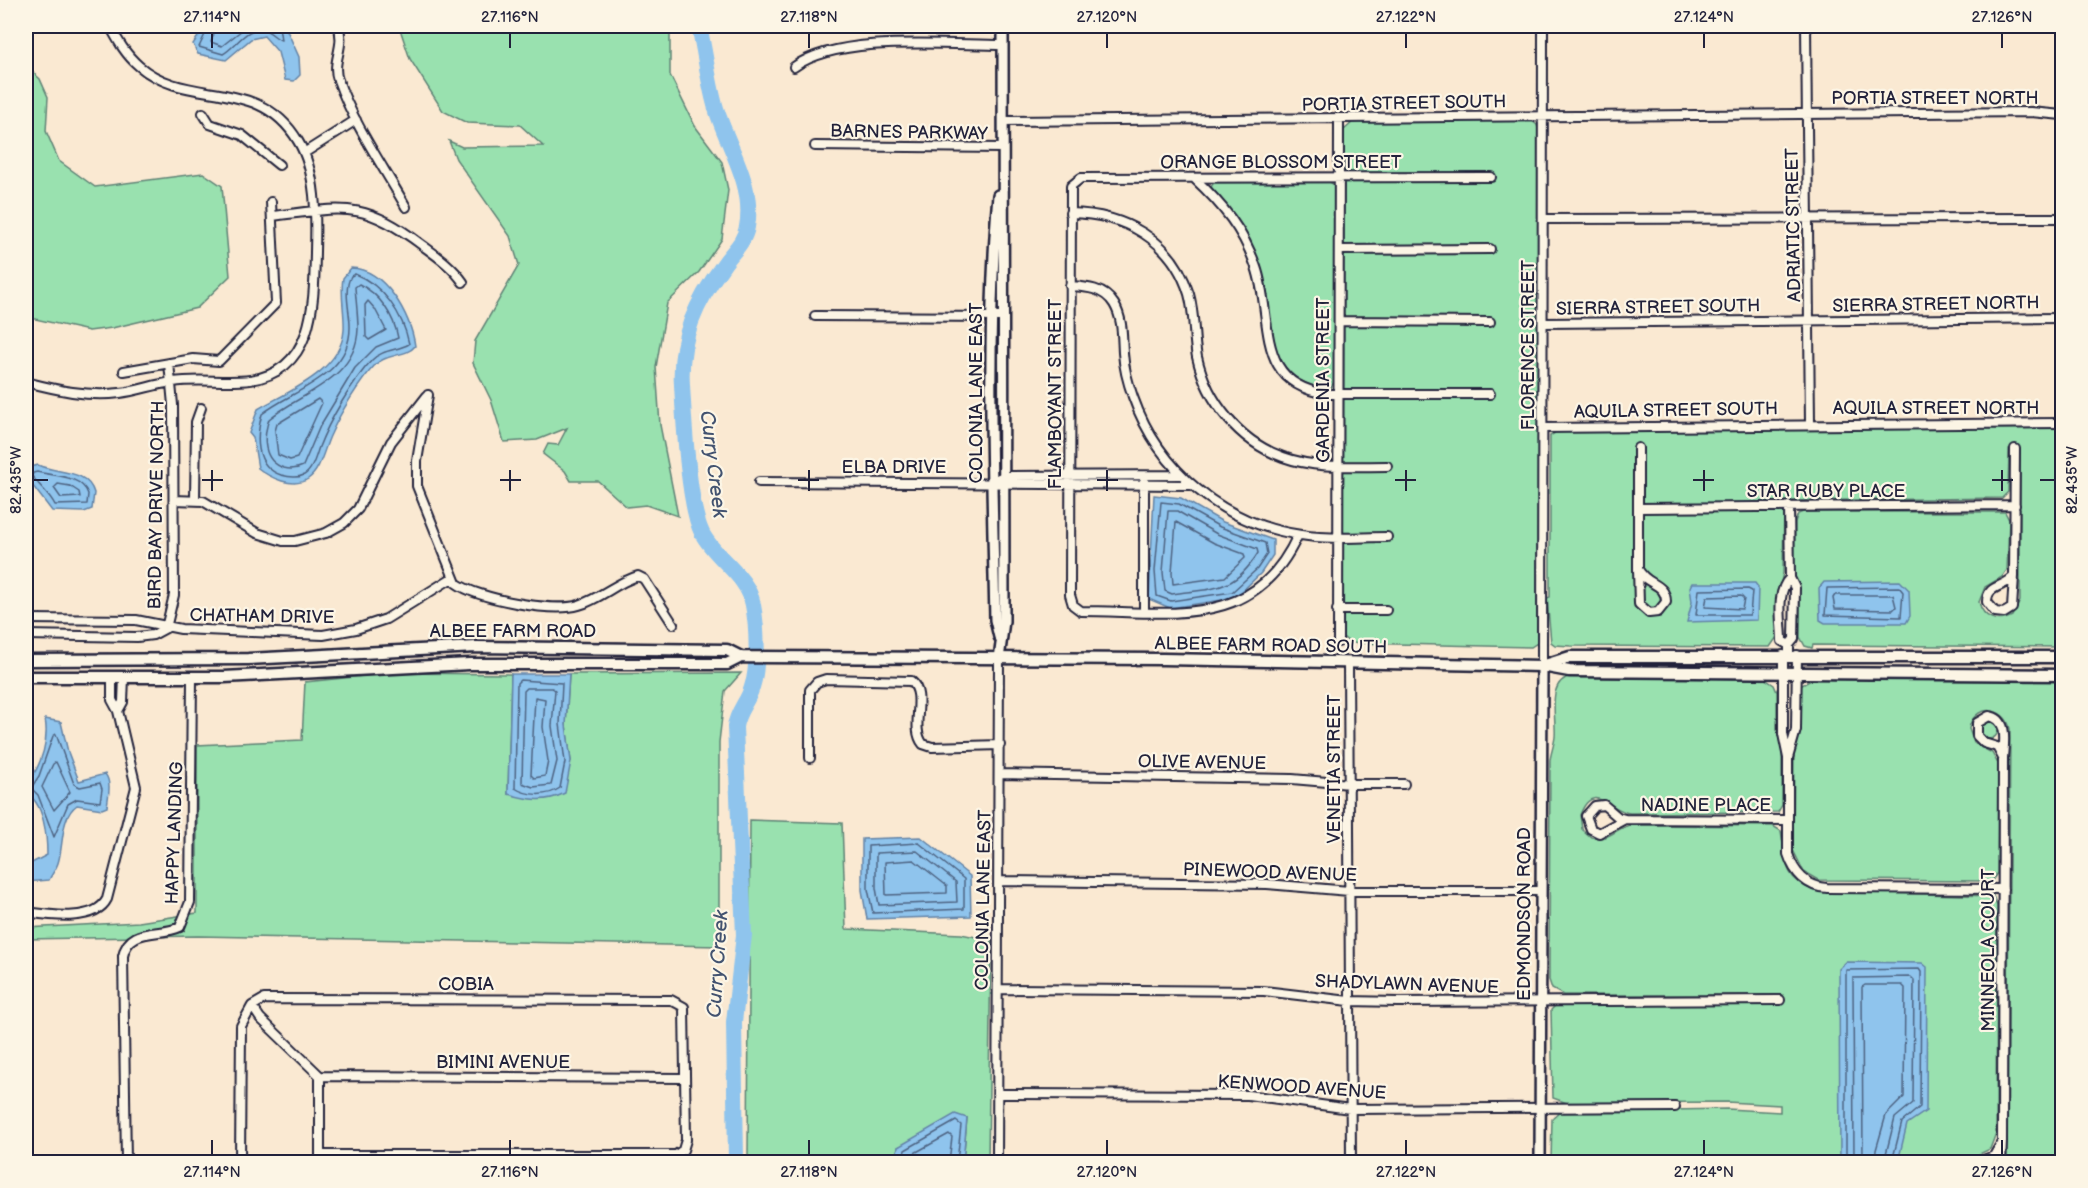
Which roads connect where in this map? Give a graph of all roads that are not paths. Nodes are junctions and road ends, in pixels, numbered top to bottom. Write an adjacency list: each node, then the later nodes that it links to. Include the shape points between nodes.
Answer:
1 (110, 26): 17 (street, BIRD BAY DRIVE NORTH, via 125,52 148,73 176,86 260,104 294,134)
2 (338, 26): 13 (street, via 343,37 337,77)
3 (1003, 26): 6 (street, COLONIA LANE EAST)
4 (1543, 26): 11 (street, FLORENCE STREET)
5 (1806, 26): 9 (street, ADRIATIC STREET)
6 (1003, 45): 7 (street, via 853,46 814,55); 14 (street, COLONIA LANE EAST)
7 (794, 67)
8 (203, 112): 18 (street, via 210,124 242,135)
9 (1806, 113): 10 (street, PORTIA STREET NORTH); 11 (street, PORTIA STREET SOUTH); 28 (street, ADRIATIC STREET)
10 (2062, 115)
11 (1542, 117): 12 (street, PORTIA STREET SOUTH); 30 (street, FLORENCE STREET)
12 (1339, 118): 14 (street, PORTIA STREET SOUTH); 19 (street, GARDENIA STREET)
13 (356, 120): 17 (street); 24 (street)
14 (1003, 121): 16 (street, COLONIA LANE EAST)
15 (815, 146): 16 (street, BARNES PARKWAY)
16 (1002, 148): 36 (street, COLONIA LANE EAST); 37 (street, COLONIA LANE EAST)
17 (304, 153): 25 (street, BIRD BAY DRIVE NORTH)
18 (279, 165)
19 (1339, 177): 20 (street, ORANGE BLOSSOM STREET); 21 (street, ORANGE BLOSSOM STREET); 31 (street, GARDENIA STREET)
20 (1491, 177)
21 (1194, 178): 22 (street, ORANGE BLOSSOM STREET, via 1081,178); 47 (street, via 1232,218 1251,253 1262,286 1269,347 1275,362 1301,387)
22 (1073, 182): 26 (street, FLAMBOYANT STREET)
23 (272, 202): 27 (street)
24 (406, 207)
25 (314, 212): 27 (street); 33 (street, via 349,208 384,219 451,267); 46 (street, BIRD BAY DRIVE NORTH, via 312,314 305,340 293,357 275,372 254,379)
26 (1070, 213): 34 (street, FLAMBOYANT STREET); 55 (street, via 1121,220 1144,232 1166,252 1189,293 1197,357 1206,385 1229,420 1260,446 1282,457)
27 (272, 216): 43 (street, via 276,303 219,361 193,359)
28 (1808, 217): 29 (street); 30 (street); 40 (street, ADRIATIC STREET)
29 (2062, 218)
30 (1544, 219): 42 (street, FLORENCE STREET)
31 (1339, 249): 32 (street); 39 (street, GARDENIA STREET)
32 (1490, 249)
33 (463, 282)
34 (1070, 286): 58 (street, via 1098,290 1114,304 1121,322 1133,397 1152,437); 59 (street, FLAMBOYANT STREET)
35 (815, 316): 36 (street)
36 (993, 316): 37 (street); 62 (street, COLONIA LANE EAST)
37 (1004, 316): 60 (street, COLONIA LANE EAST)
38 (2062, 318): 40 (street, SIERRA STREET NORTH)
39 (1339, 321): 41 (street); 47 (street, GARDENIA STREET)
40 (1809, 321): 42 (street, SIERRA STREET SOUTH); 50 (street, ADRIATIC STREET)
41 (1490, 322)
42 (1543, 323): 52 (street, FLORENCE STREET)
43 (169, 363): 44 (street); 46 (street, BIRD BAY DRIVE NORTH)
44 (123, 371)
45 (26, 382): 46 (street, via 96,395)
46 (172, 382): 66 (street, BIRD BAY DRIVE NORTH)
47 (1338, 394): 48 (street); 55 (street, GARDENIA STREET)
48 (1490, 394)
49 (201, 408): 67 (street, via 196,422)
50 (1810, 423): 51 (street, AQUILA STREET NORTH); 52 (street, AQUILA STREET SOUTH)
51 (2062, 423)
52 (1543, 428): 96 (street, FLORENCE STREET)
53 (1638, 448): 70 (street)
54 (2015, 449): 68 (street)
55 (1338, 466): 56 (street); 73 (street, GARDENIA STREET)
56 (1387, 466)
57 (1144, 475): 58 (street); 59 (street); 64 (street)
58 (1180, 475): 65 (street)
59 (1070, 476): 60 (street); 63 (street, FLAMBOYANT STREET)
60 (1004, 481): 62 (street, ELBA DRIVE); 63 (street); 87 (street, COLONIA LANE EAST, via 1004,621)
61 (759, 482): 62 (street, ELBA DRIVE)
62 (993, 482): 87 (street, COLONIA LANE EAST, via 995,620)
63 (1070, 485): 64 (street); 80 (street, FLAMBOYANT STREET, via 1073,605 1081,611)
64 (1144, 485): 65 (street); 80 (street)
65 (1191, 485): 71 (street, via 1244,519)
66 (174, 500): 67 (street); 85 (street, BIRD BAY DRIVE NORTH, via 174,595)
67 (195, 500): 76 (street, via 207,502 270,538 295,541 326,533 358,509 391,442 428,395 417,461 417,486)
68 (2014, 505): 69 (street, STAR RUBY PLACE); 75 (street)
69 (1790, 506): 70 (street, STAR RUBY PLACE); 77 (street)
70 (1638, 508): 74 (street)
71 (1298, 535): 73 (street); 80 (street, via 1279,570 1242,599 1203,610)
72 (1387, 537): 73 (street)
73 (1338, 538): 78 (street, GARDENIA STREET)
74 (1638, 569): 74 (street, via 1639,603 1649,613 1658,612 1666,602 1665,592 1646,581)
75 (2014, 576): 75 (street, via 2009,583 1988,593 1987,602 1995,612 2004,613 2012,608)
76 (452, 578): 84 (street, via 461,587 477,593 558,608 586,603 638,576 644,579); 85 (street, CHATHAM DRIVE, via 386,619 338,633)
77 (1790, 578): 81 (street, via 1795,588); 82 (street, via 1784,584)
78 (1337, 610): 79 (street); 88 (street, GARDENIA STREET)
79 (1386, 610)
80 (1144, 611)
81 (1794, 613): 82 (street); 89 (street, via 1794,639)
82 (1782, 614): 89 (street, via 1782,641)
83 (26, 619): 85 (street, via 136,620)
84 (673, 624)
85 (166, 628): 86 (street, via 137,638)
86 (26, 634)
87 (1000, 639): 93 (street, COLONIA LANE EAST)
88 (1338, 642)
89 (1789, 653): 92 (main road, ALBEE FARM ROAD SOUTH); 96 (main road, ALBEE FARM ROAD SOUTH, via 1570,657); 97 (street); 98 (street)
90 (312, 655): 91 (main road, ALBEE FARM ROAD, via 430,648 609,647 727,650); 94 (main road, ALBEE FARM ROAD, via 200,660); 103 (main road, via 312,663 307,666 176,670)
91 (741, 657): 93 (main road, ALBEE FARM ROAD); 104 (main road, ALBEE FARM ROAD, via 727,664 469,664)
92 (2062, 657)
93 (999, 659): 95 (main road, ALBEE FARM ROAD SOUTH); 108 (street, COLONIA LANE EAST)
94 (26, 660)
95 (1348, 663): 96 (main road, ALBEE FARM ROAD SOUTH); 113 (street, VENETIA STREET)
96 (1542, 666): 97 (main road, ALBEE FARM ROAD SOUTH, via 1569,671); 120 (street, EDMONDSON ROAD)
97 (1783, 672): 98 (main road, ALBEE FARM ROAD SOUTH); 106 (street)
98 (1797, 673): 99 (main road, ALBEE FARM ROAD SOUTH); 107 (street)
99 (2062, 675)
100 (26, 677): 101 (main road, ALBEE FARM ROAD)
101 (112, 677): 102 (main road, ALBEE FARM ROAD); 105 (street, via 112,700)
102 (124, 677): 103 (main road, ALBEE FARM ROAD); 105 (street, via 123,702)
103 (149, 677): 104 (main road, ALBEE FARM ROAD)
104 (192, 677): 135 (street, HAPPY LANDING, via 190,902 180,927 138,935 128,943 123,956)
105 (118, 711): 121 (street, via 136,788 106,902 88,913)
106 (1783, 716): 107 (street); 110 (street)
107 (1796, 716): 110 (street)
108 (1000, 745): 109 (street, via 923,744 918,735 918,691 911,681 826,679 810,690); 112 (street, COLONIA LANE EAST)
109 (810, 758)
110 (1788, 758): 116 (street)
111 (2003, 758): 111 (street, MINNEOLA COURT, via 2003,726 1994,716 1984,717 1977,723 1977,736 1997,747); 118 (street, MINNEOLA COURT)
112 (1000, 774): 113 (street, OLIVE AVENUE, via 1292,779); 117 (street, COLONIA LANE EAST)
113 (1350, 784): 114 (street, OLIVE AVENUE); 119 (street, VENETIA STREET)
114 (1404, 784)
115 (1625, 819): 115 (street, NADINE PLACE, via 1604,805 1595,806 1586,816 1588,825 1599,833); 116 (street, NADINE PLACE)
116 (1787, 820): 118 (street, via 1790,860 1801,877 1813,885)
117 (999, 881): 119 (street, PINEWOOD AVENUE, via 1267,884); 122 (street, COLONIA LANE EAST)
118 (2003, 889): 133 (street, MINNEOLA COURT)
119 (1349, 891): 120 (street, PINEWOOD AVENUE); 123 (street, VENETIA STREET)
120 (1540, 891): 125 (street, EDMONDSON ROAD)
121 (26, 912)
122 (998, 989): 123 (street, SHADYLAWN AVENUE, via 1264,991); 129 (street, COLONIA LANE EAST)
123 (1349, 1000): 125 (street, SHADYLAWN AVENUE); 131 (street, VENETIA STREET)
124 (1780, 1000): 125 (street, SHADYLAWN AVENUE)
125 (1541, 1001): 132 (street, EDMONDSON ROAD)
126 (252, 1006): 127 (street); 128 (street, COBIA, via 270,999 671,1000 681,1003 685,1011); 136 (street, via 240,1033)
127 (320, 1076): 128 (street, BIMINI AVENUE); 134 (street)
128 (685, 1078): 134 (street, via 686,1140 679,1154)
129 (998, 1094): 131 (street, KENWOOD AVENUE, via 1248,1095); 137 (street, COLONIA LANE EAST)
130 (1676, 1107): 132 (street, KENWOOD AVENUE)
131 (1350, 1108): 132 (street, KENWOOD AVENUE); 138 (street, VENETIA STREET)
132 (1540, 1109): 139 (street, EDMONDSON ROAD)
133 (2002, 1142): 140 (street, via 1994,1156); 141 (street, MINNEOLA COURT)
134 (320, 1159)
135 (126, 1162)
136 (240, 1162)
137 (998, 1162)
138 (1351, 1162)
139 (1540, 1162)
140 (1978, 1162)
141 (2001, 1162)

